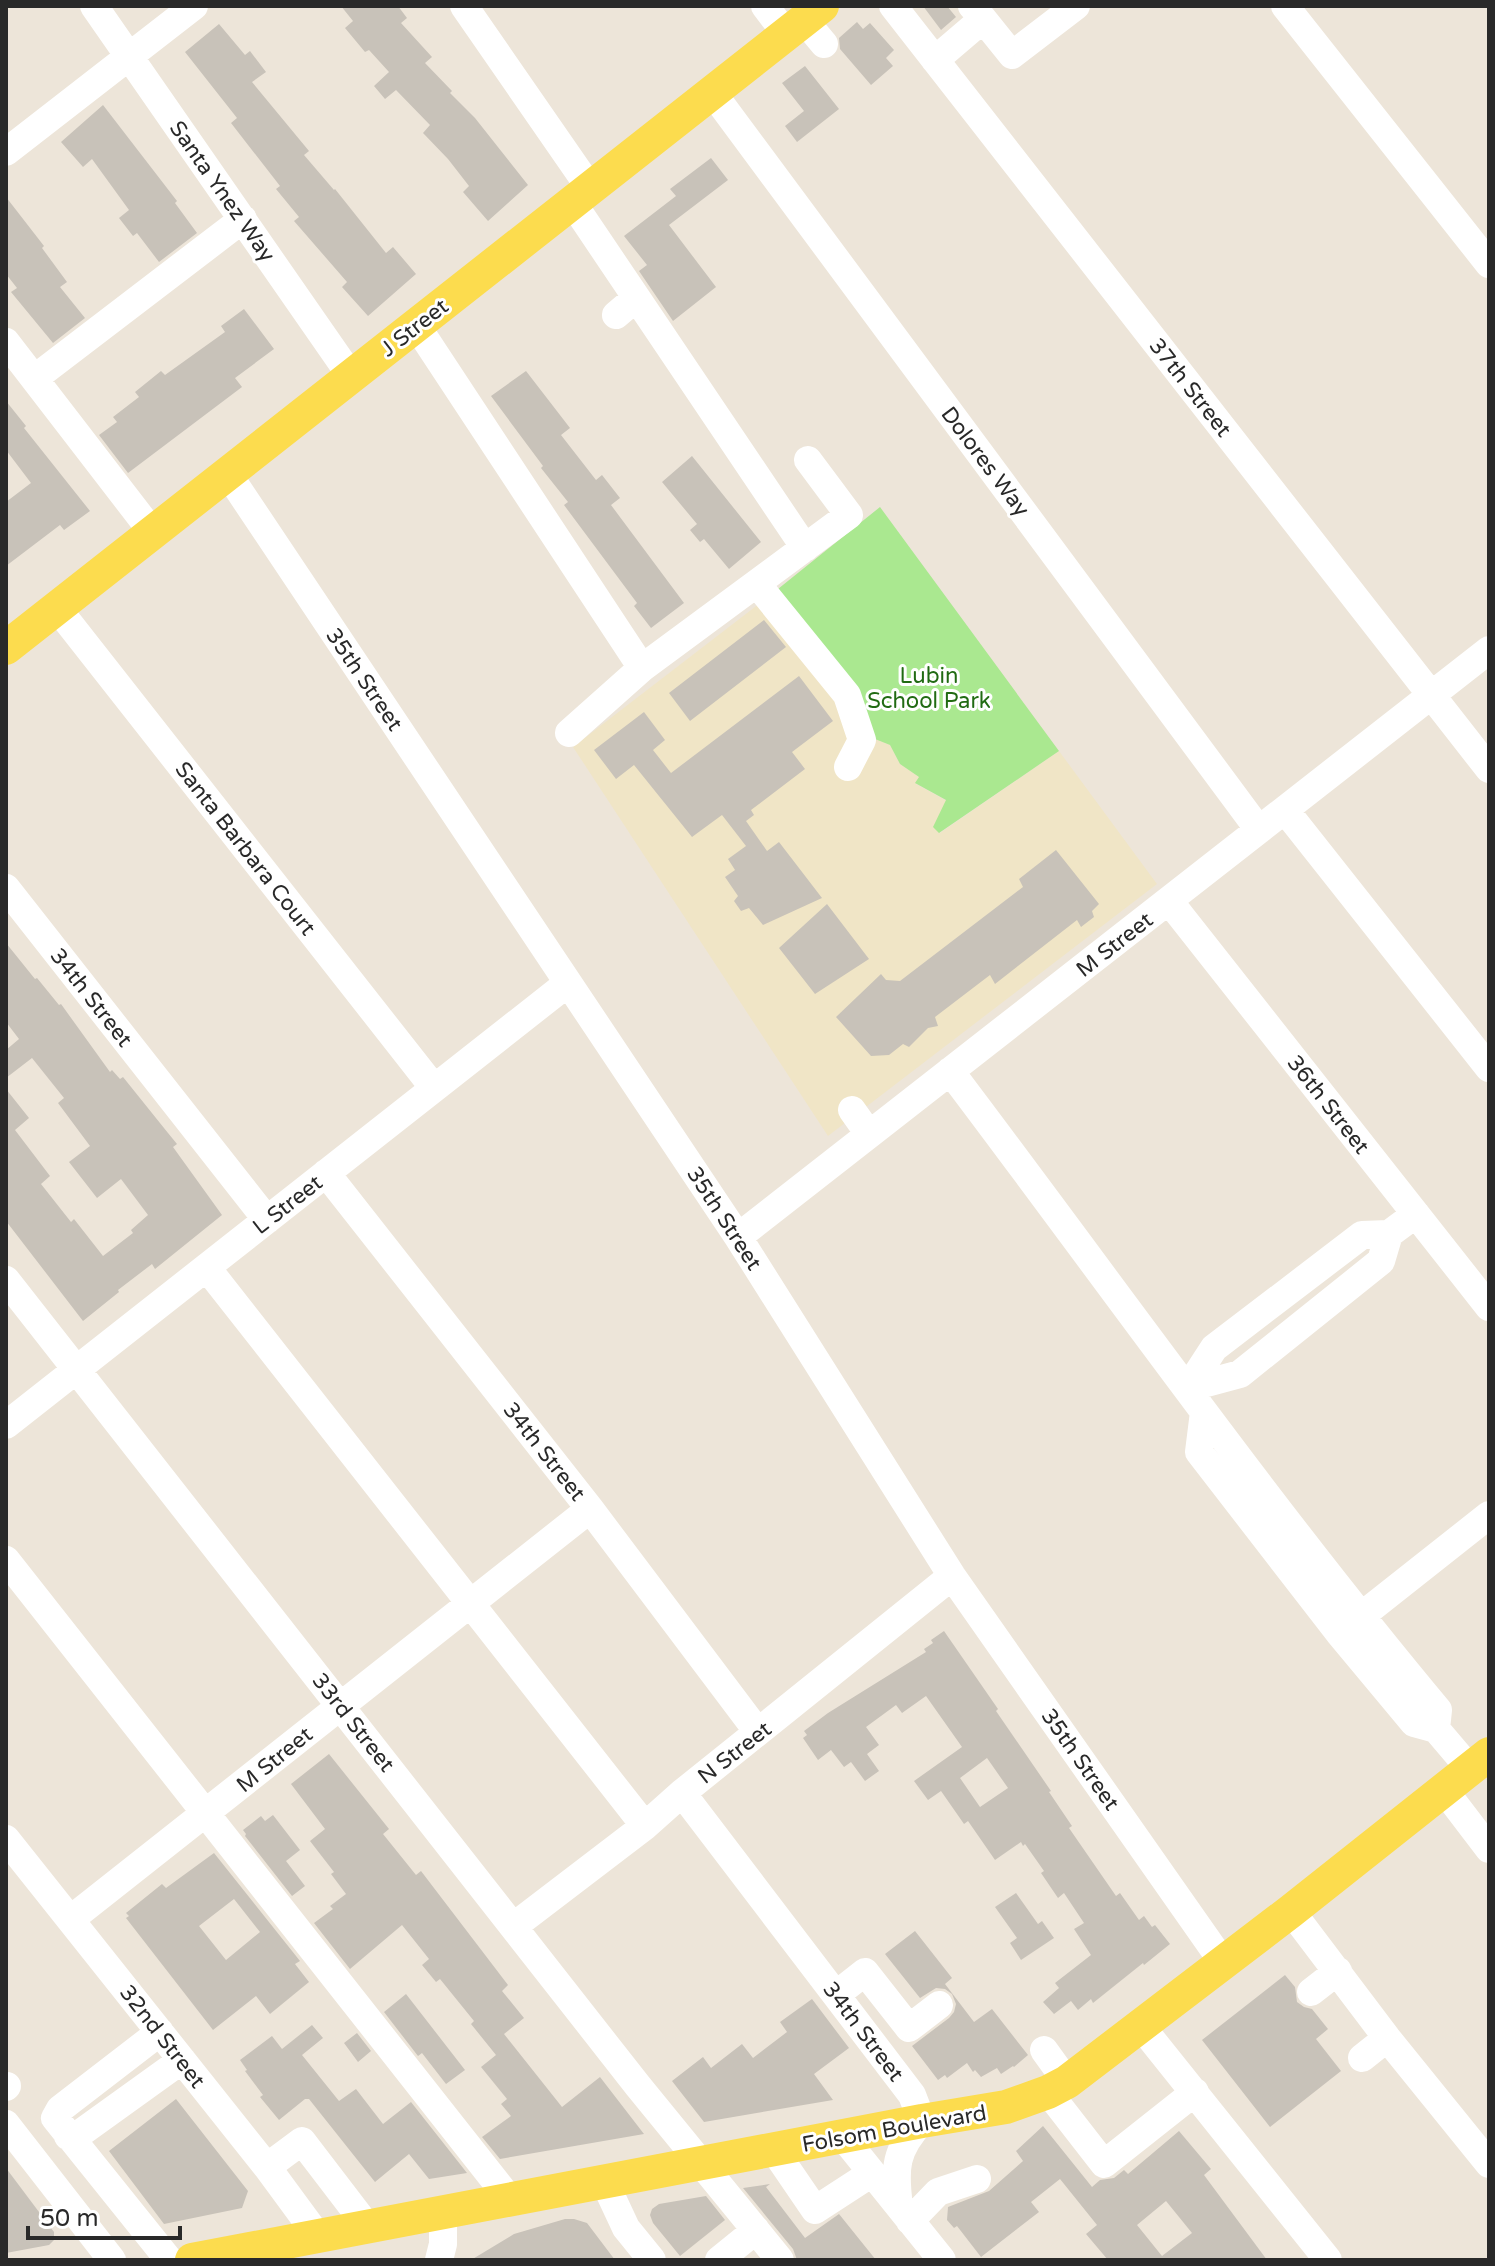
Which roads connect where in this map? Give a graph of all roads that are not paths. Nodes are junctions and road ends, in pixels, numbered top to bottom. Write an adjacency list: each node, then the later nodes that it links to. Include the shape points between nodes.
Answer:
1 (94, 6): 10 (street, Santa Ynez Way)
2 (194, 6): 10 (street)
3 (464, 6): 14 (street)
4 (765, 6): 9 (street)
5 (893, 6): 11 (street, 37th Street)
6 (1076, 6): 8 (street, via 1012,55)
7 (1285, 6): 16 (street)
8 (978, 13): 11 (street)
9 (809, 26): 12 (main road, J Street)
10 (131, 56): 13 (street); 15 (street, Santa Ynez Way)
11 (925, 60): 30 (street, 37th Street)
12 (712, 92): 14 (main road, J Street); 35 (street, Dolores Way)
13 (6, 152)
14 (581, 195): 17 (main road, J Street); 24 (street, via 626,306)
15 (243, 219): 19 (street, Santa Ynez Way); 20 (street)
16 (1489, 264)
17 (416, 325): 19 (main road, J Street); 29 (street)
18 (6, 342): 20 (street)
19 (351, 376): 22 (main road, J Street)
20 (35, 378): 23 (street)
21 (808, 460): 24 (street, via 849,515)
22 (228, 474): 23 (main road, J Street); 38 (street, 35th Street)
23 (153, 533): 26 (main road, J Street)
24 (805, 548): 25 (street)
25 (757, 584): 29 (street); 32 (street, via 847,695 862,740)
26 (57, 608): 27 (main road, J Street); 41 (street, Santa Barbara Court)
27 (6, 648)
28 (1489, 650): 30 (street, M Street)
29 (642, 668): 31 (street)
30 (1432, 696): 33 (street, 37th Street); 34 (street, M Street)
31 (569, 733)
32 (848, 767)
33 (1489, 769)
34 (1285, 810): 35 (street, M Street); 39 (street)
35 (1259, 830): 37 (street, M Street)
36 (6, 888): 46 (street, 34th Street)
37 (1169, 901): 40 (street, M Street); 45 (street, 36th Street)
38 (568, 983): 41 (street, L Street); 47 (street, 35th Street)
39 (1489, 1068)
40 (950, 1071): 43 (street, M Street); 52 (street)
41 (434, 1088): 44 (street, L Street)
42 (852, 1110): 43 (street)
43 (869, 1134): 47 (street, M Street)
44 (326, 1173): 46 (street, L Street); 54 (street, 34th Street)
45 (1416, 1214): 50 (street, 36th Street); 52 (street, via 1389,1234 1362,1235 1214,1348)
46 (267, 1220): 48 (street, L Street)
47 (738, 1237): 57 (street, 35th Street)
48 (207, 1268): 51 (street, L Street); 58 (street)
49 (6, 1280): 51 (street, 33rd Street)
50 (1489, 1307)
51 (76, 1369): 53 (street, L Street); 60 (street, 33rd Street)
52 (1188, 1388): 59 (street, via 1204,1412 1199,1452)
53 (6, 1425)
54 (590, 1509): 58 (street, M Street); 61 (street, 34th Street)
55 (1489, 1515): 59 (street)
56 (6, 1560): 64 (street)
57 (952, 1576): 61 (street, N Street); 71 (street, 35th Street)
58 (471, 1604): 60 (street, M Street); 65 (street)
59 (1349, 1625): 62 (street, via 1414,1723 1436,1729)
60 (341, 1705): 64 (street, M Street); 70 (street, 33rd Street)
61 (758, 1732): 63 (street, N Street)
62 (1468, 1771): 67 (street); 68 (main road, Folsom Boulevard)
63 (682, 1793): 65 (street, N Street); 74 (street, 34th Street)
64 (206, 1814): 69 (street, M Street); 97 (street)
65 (645, 1826): 70 (street, N Street)
66 (7, 1842): 69 (street, 32nd Street)
67 (1489, 1849)
68 (1291, 1911): 71 (main road, Folsom Boulevard); 72 (street)
69 (71, 1919): 78 (street, 32nd Street)
70 (514, 1926): 92 (street, 33rd Street)
71 (1222, 1961): 76 (main road, Folsom Boulevard)
72 (1338, 1971): 73 (street); 79 (street)
73 (1311, 1992)
74 (837, 1994): 77 (street, via 865,1972); 80 (street, 34th Street)
75 (939, 2005): 77 (street)
76 (1140, 2025): 84 (main road, Folsom Boulevard); 85 (street)
77 (909, 2028): 80 (street)
78 (160, 2032): 83 (street, 32nd Street); 88 (street, via 56,2112)
79 (1387, 2038): 82 (street); 91 (street)
80 (880, 2050): 86 (street, 34th Street, via 912,2095)
81 (1044, 2050): 84 (street)
82 (1362, 2058)
83 (182, 2060): 88 (street, via 75,2137); 93 (street, 32nd Street)
84 (1057, 2087): 85 (street, via 1104,2164); 86 (main road, Folsom Boulevard, via 977,2114)
85 (1195, 2092): 111 (street)
86 (922, 2121): 89 (main road, Folsom Boulevard); 99 (street, via 898,2155 895,2175)
87 (6, 2124): 103 (street)
88 (68, 2136): 104 (street)
89 (844, 2138): 90 (main road, Folsom Boulevard); 94 (street)
90 (774, 2150): 92 (main road, Folsom Boulevard); 94 (street, via 815,2210)
91 (1489, 2164)
92 (703, 2165): 96 (main road, Folsom Boulevard); 101 (street, 33rd Street)
93 (267, 2167): 100 (street, via 302,2141); 102 (street, 32nd Street)
94 (872, 2173): 99 (street)
95 (977, 2179): 99 (street, via 938,2192)
96 (605, 2183): 97 (main road, Folsom Boulevard); 107 (street, via 626,2228)
97 (511, 2201): 98 (main road, Folsom Boulevard)
98 (443, 2214): 100 (main road, Folsom Boulevard); 106 (street)
99 (905, 2214): 110 (street)
100 (367, 2226): 102 (main road, Folsom Boulevard)
101 (756, 2230): 108 (street); 109 (street, 33rd Street)
102 (317, 2235): 105 (main road, Folsom Boulevard)
103 (112, 2260)
104 (169, 2260)
105 (192, 2260)
106 (439, 2260)
107 (652, 2260)
108 (719, 2260)
109 (780, 2260)
110 (942, 2260)
111 (1328, 2260)

